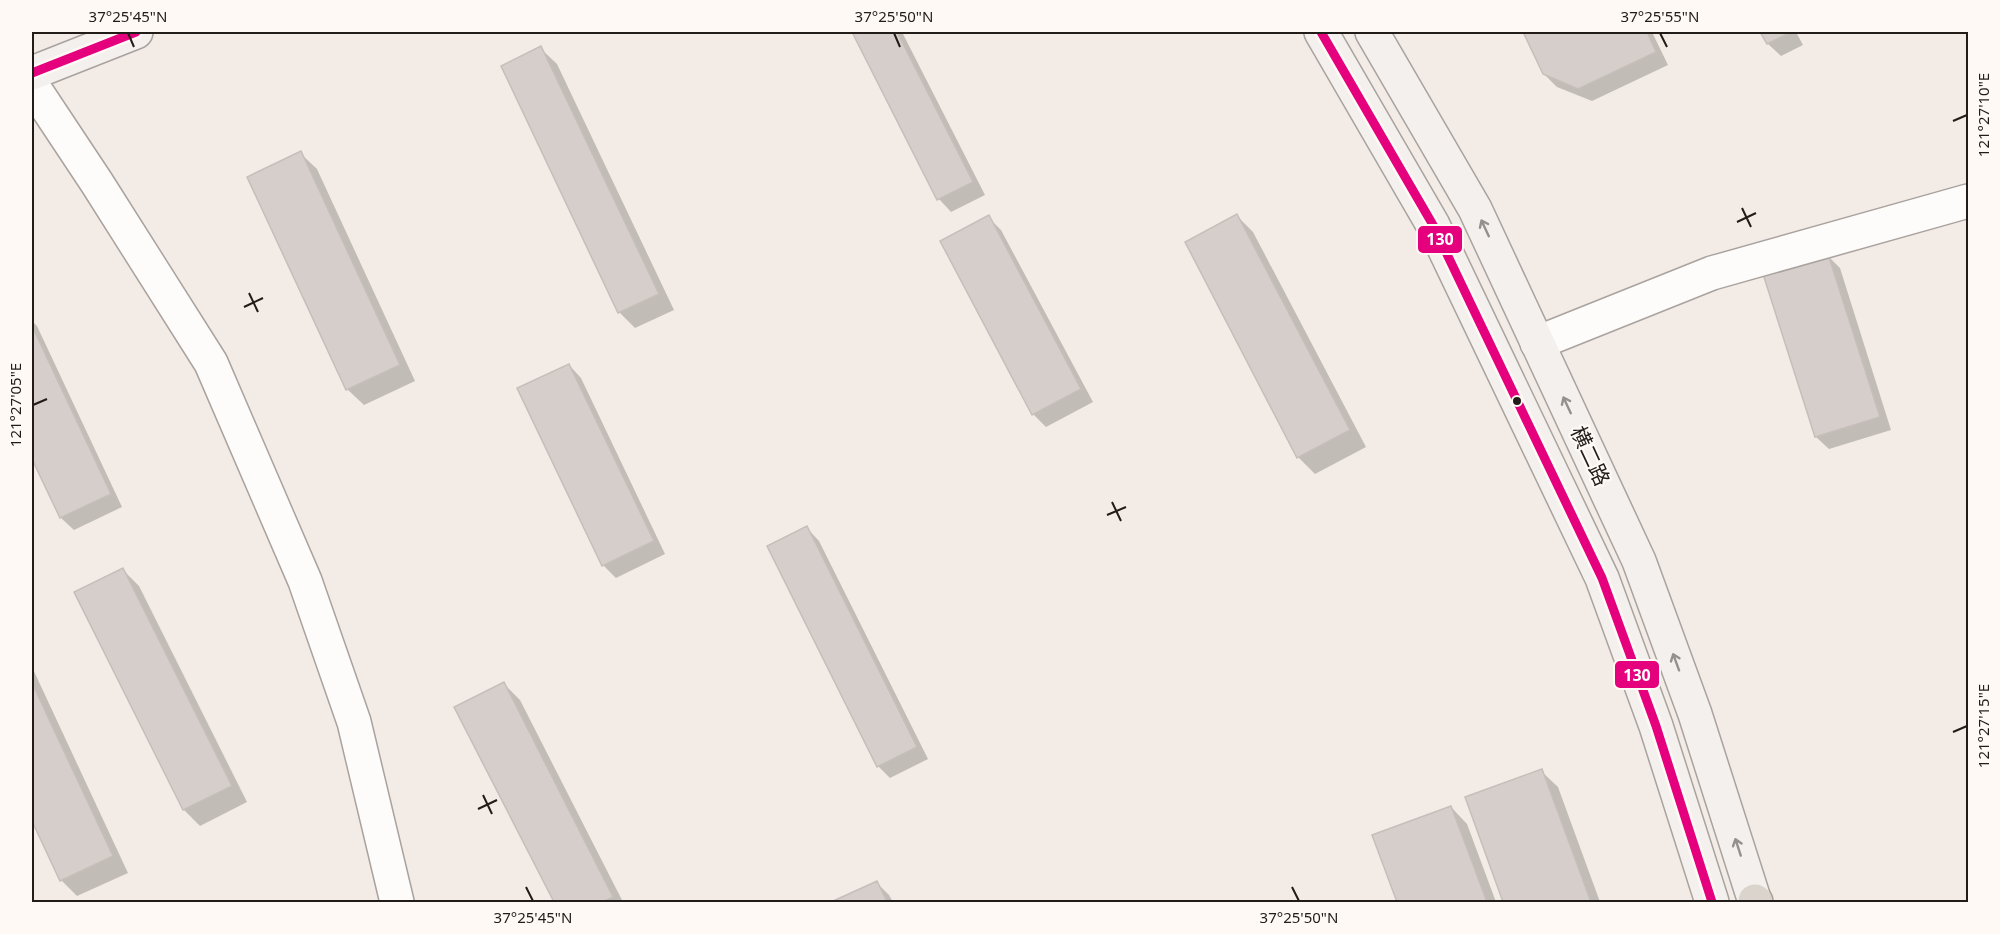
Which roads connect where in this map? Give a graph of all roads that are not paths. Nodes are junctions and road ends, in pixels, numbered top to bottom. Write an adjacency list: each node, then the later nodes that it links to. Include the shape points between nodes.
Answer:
1 (136, 32): 4 (street)
2 (1321, 32): 10 (street, 横二路, via 1433,225 1602,578 1656,726)
3 (1372, 32): 7 (street, 横二路, one-way to 3, via 1476,209)
4 (32, 73)
5 (32, 86): 9 (street, via 211,363 305,581 354,722)
6 (1968, 201): 7 (street, via 1712,273)
7 (1537, 343): 8 (street, 横二路, one-way to 7, via 1695,714 1639,561)
8 (1755, 902)
9 (397, 903)
10 (1712, 903)

